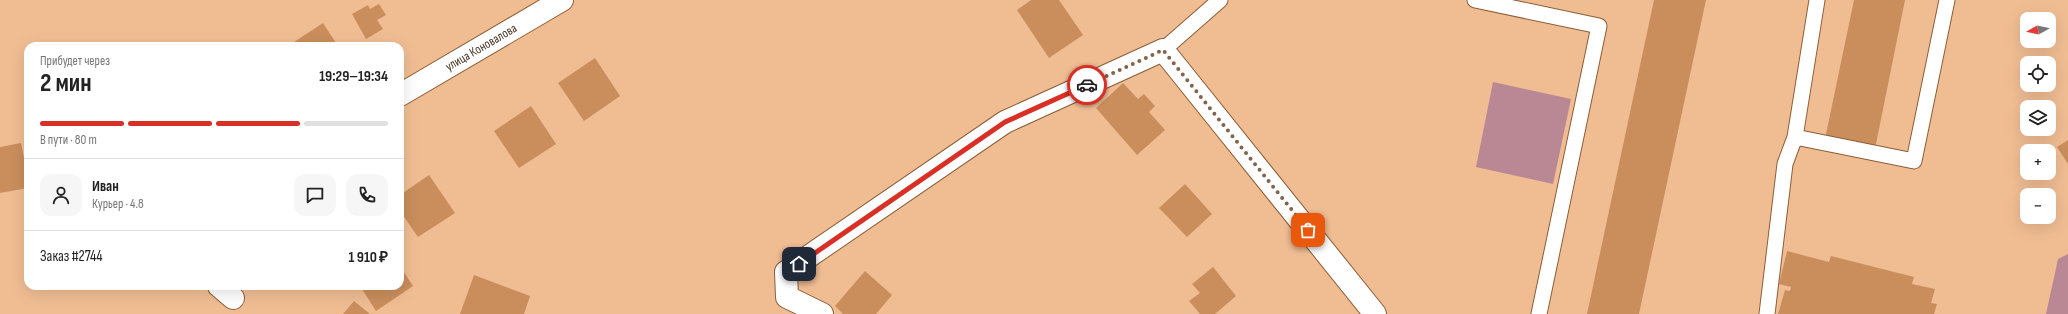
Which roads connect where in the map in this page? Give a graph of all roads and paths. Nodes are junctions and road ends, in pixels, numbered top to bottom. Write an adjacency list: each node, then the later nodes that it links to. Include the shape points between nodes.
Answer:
1 (562, 0): 7 (street, улица Коновалова)
2 (1220, 0): 6 (lane)
3 (1475, 0): 13 (lane, via 1599,26)
4 (1817, 0): 8 (lane)
5 (1947, 0): 8 (lane, via 1914,161)
6 (1163, 50): 11 (street, via 1005,122 786,272 787,297); 12 (street)
7 (404, 93)
8 (1795, 137): 14 (lane, via 1785,164)
9 (224, 290): 10 (street, via 233,298)
10 (234, 290)
11 (822, 314)
12 (1375, 314)
13 (1539, 314)
14 (1767, 314)

